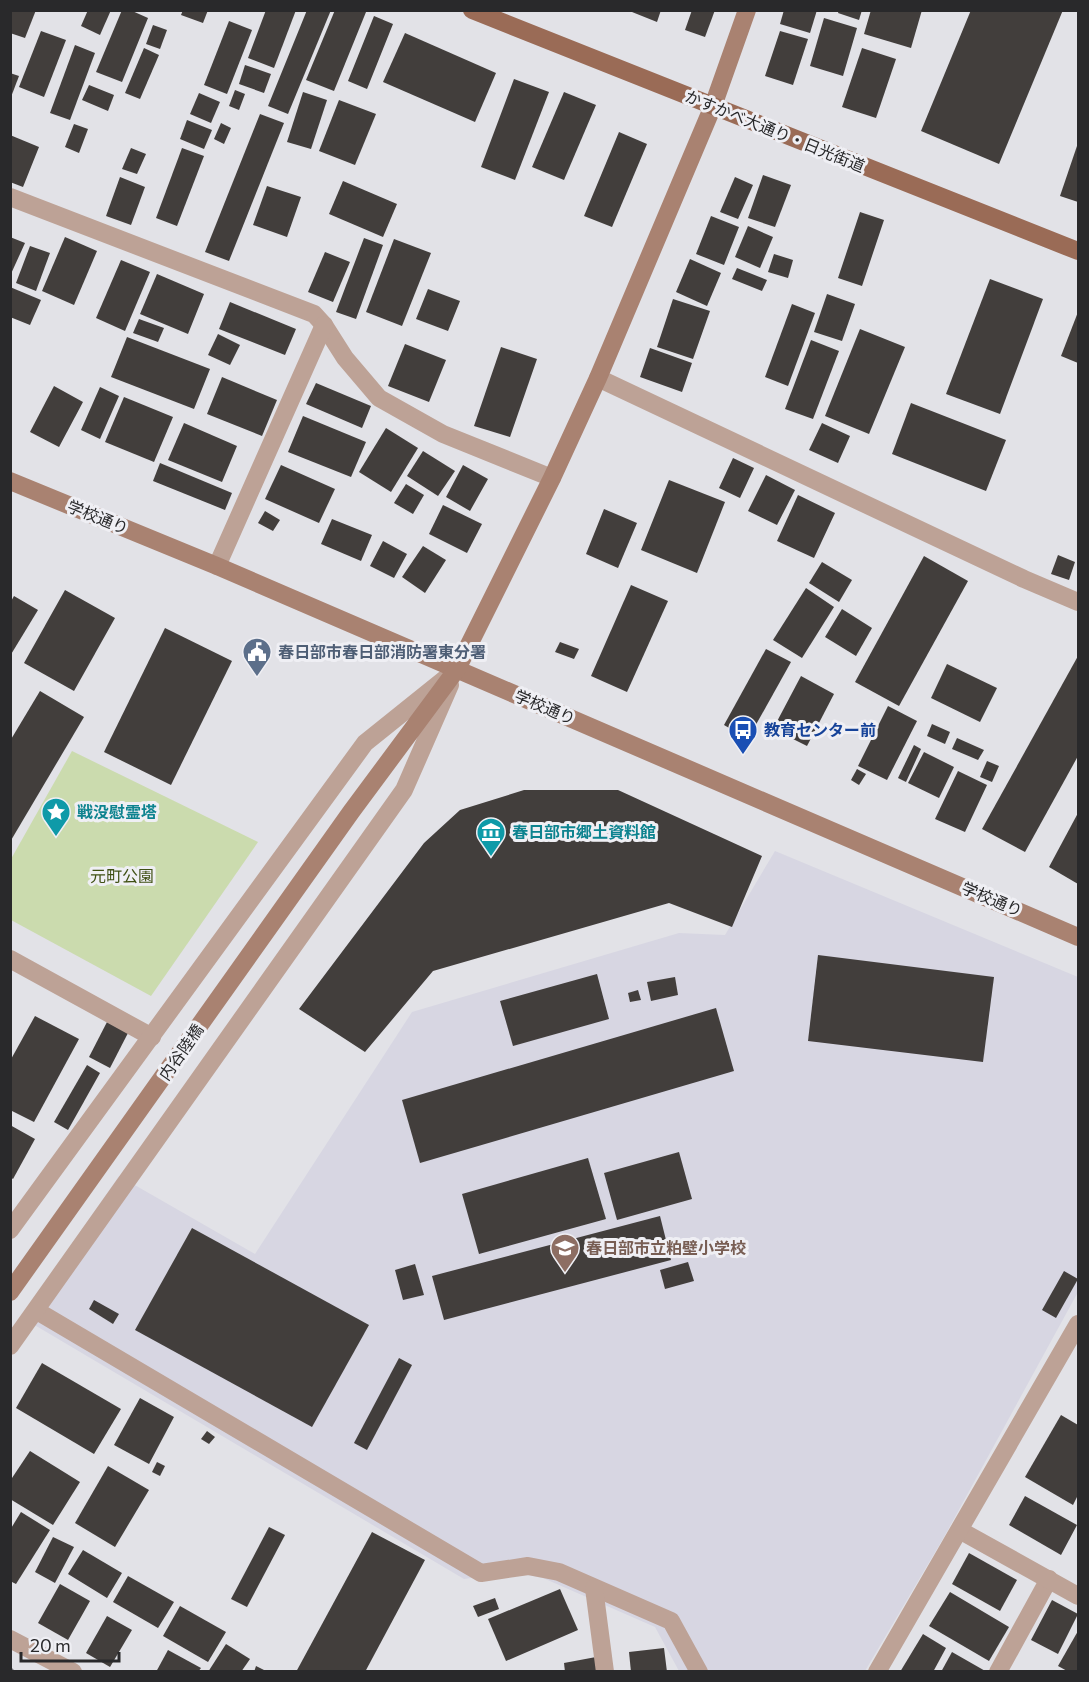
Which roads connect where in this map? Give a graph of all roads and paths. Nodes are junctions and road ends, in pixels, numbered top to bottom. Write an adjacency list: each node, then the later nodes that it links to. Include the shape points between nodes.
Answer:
1 (472, 10): 3 (main road, かすかべ大通り・日光街道)
2 (747, 10): 3 (street, 内谷陸橋)
3 (713, 106): 5 (main road, かすかべ大通り・日光街道); 7 (street, 内谷陸橋)
4 (10, 197): 6 (street, via 314,314)
5 (1078, 251)
6 (324, 325): 8 (street, via 345,358 379,398 443,434); 10 (street)
7 (598, 378): 8 (street, 内谷陸橋); 11 (street)
8 (552, 478): 12 (street, 内谷陸橋)
9 (10, 482): 10 (street, 学校通り)
10 (217, 566): 12 (street, 学校通り)
11 (1078, 602)
12 (457, 669): 13 (street, 学校通り); 15 (street, via 365,743); 17 (street, 内谷陸橋); 18 (street, via 404,790)
13 (1078, 937)
14 (10, 959): 15 (street)
15 (152, 1037): 16 (street)
16 (10, 1230)
17 (10, 1292)
18 (37, 1311): 20 (street); 23 (street, via 481,1573 528,1566 559,1572)
19 (1078, 1324): 21 (street)
20 (10, 1346)
21 (961, 1531): 22 (street); 29 (street)
22 (1049, 1579): 24 (street); 30 (street)
23 (594, 1588): 27 (street); 28 (street, via 671,1621)
24 (1078, 1596)
25 (10, 1639): 26 (street)
26 (73, 1671)
27 (605, 1671)
28 (699, 1671)
29 (878, 1671)
30 (998, 1671)

